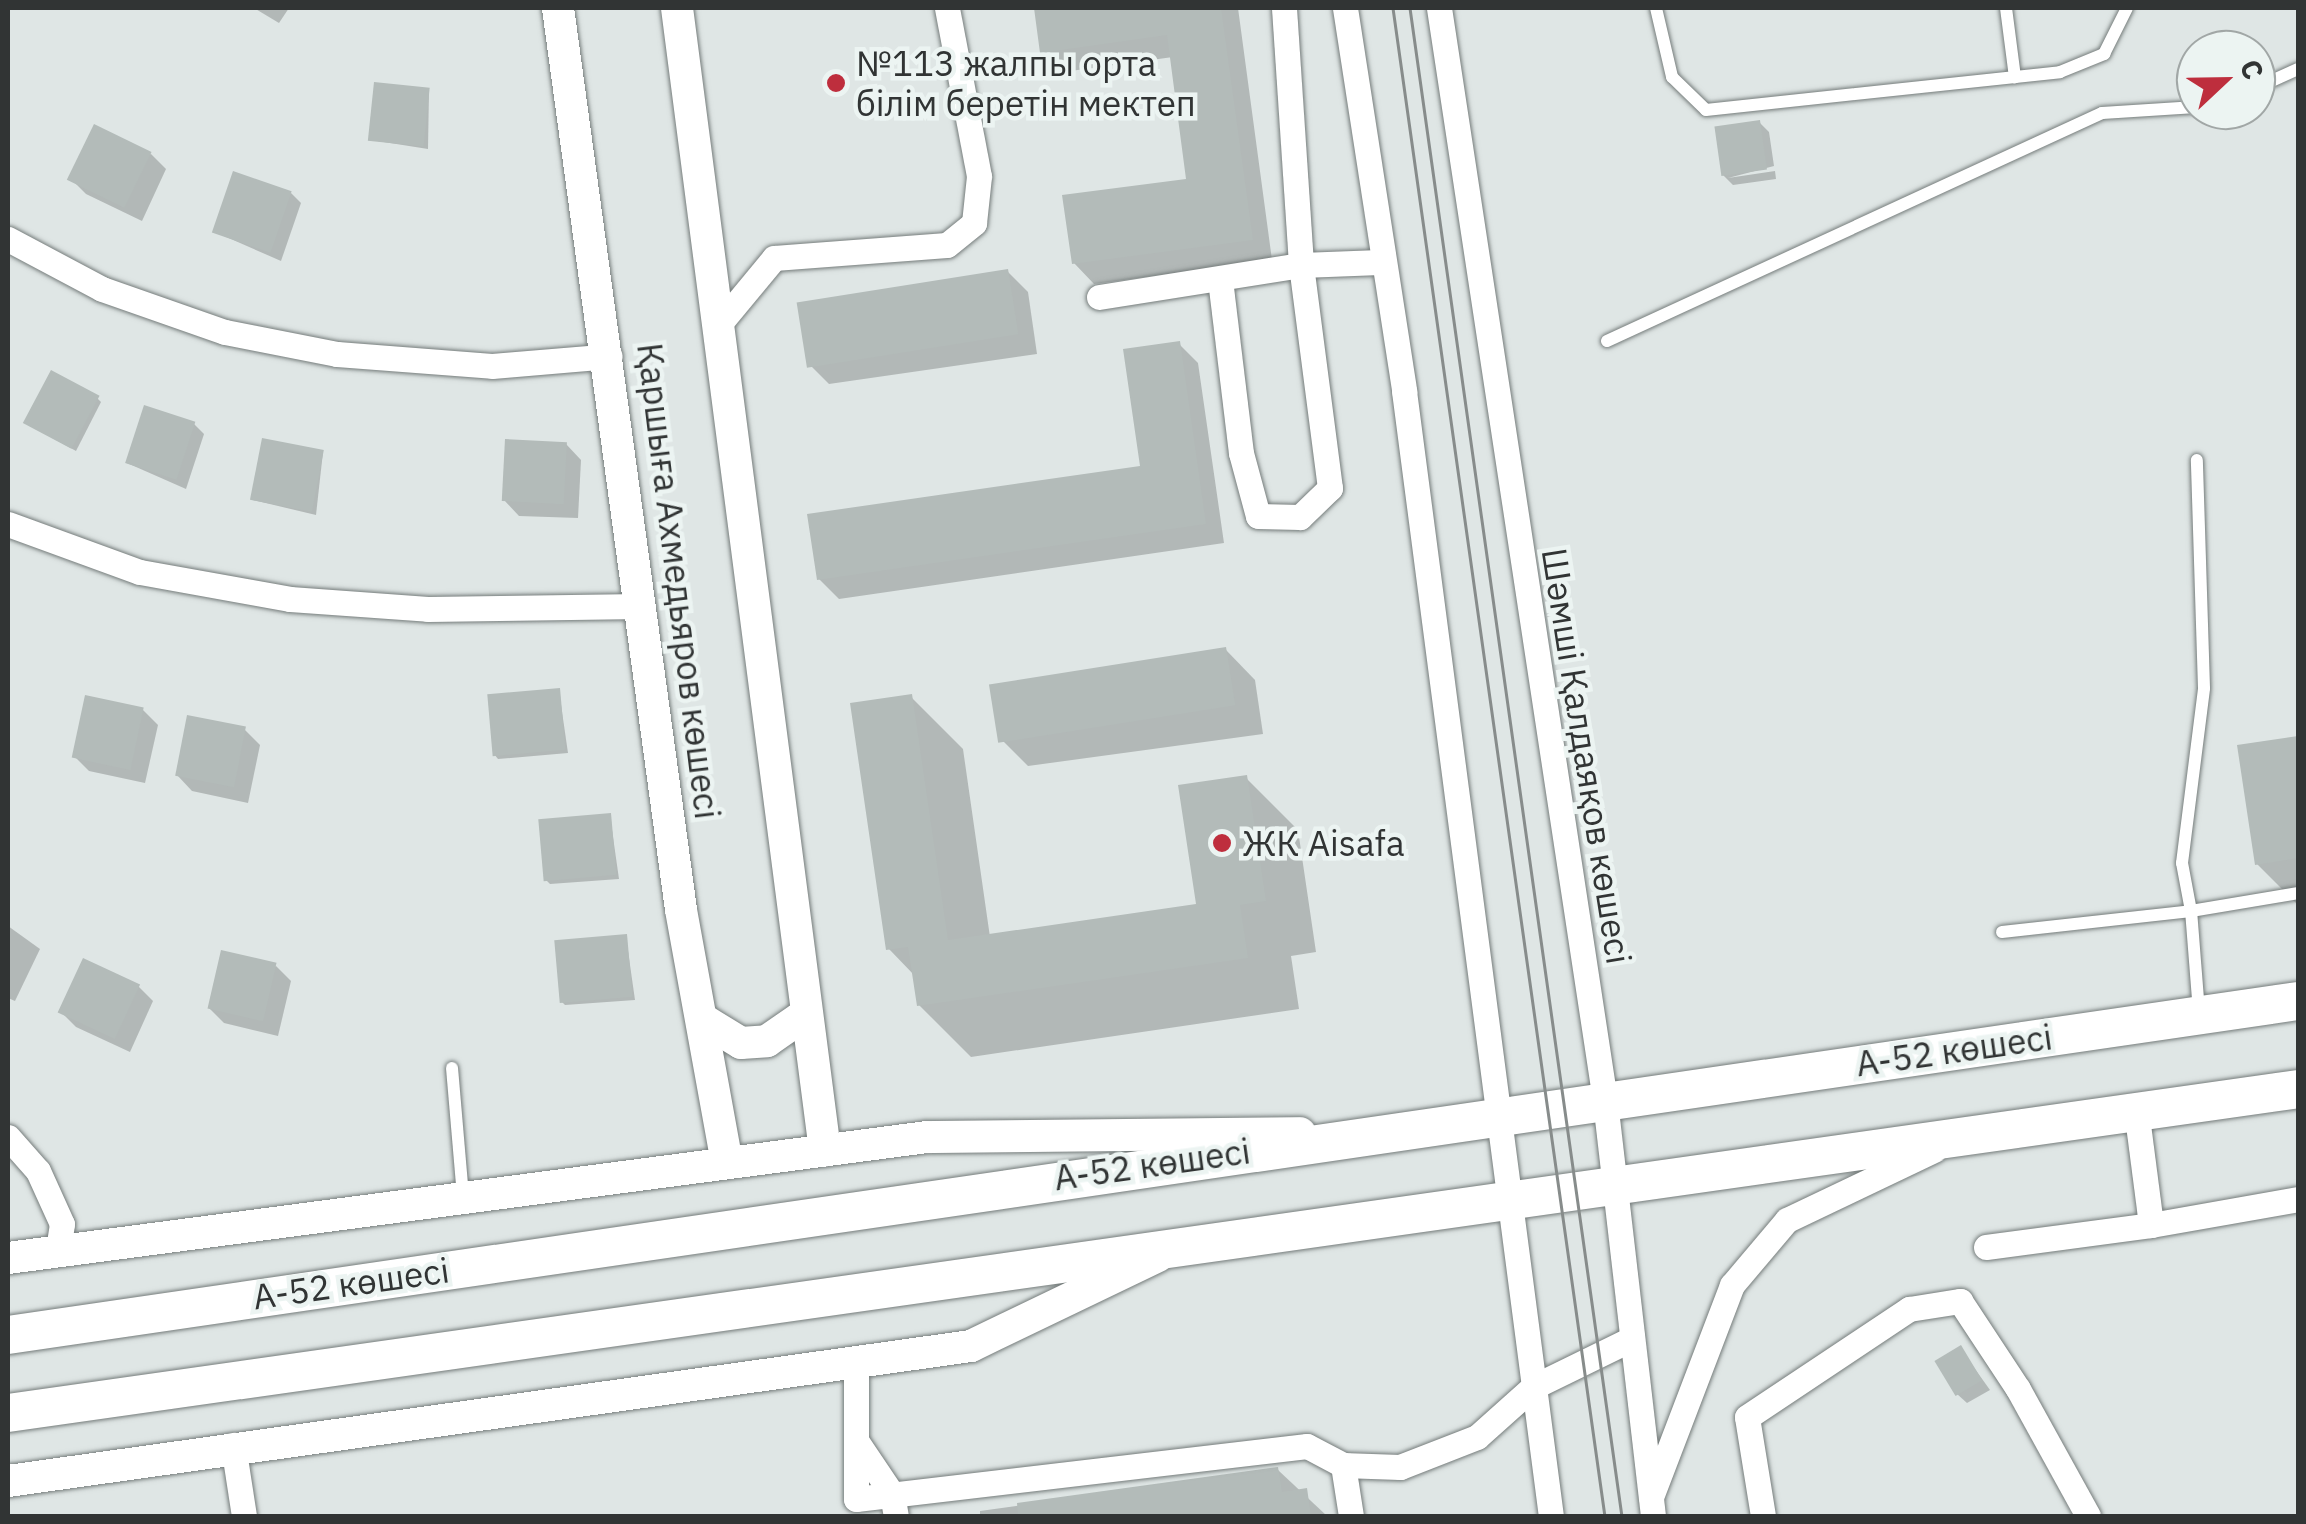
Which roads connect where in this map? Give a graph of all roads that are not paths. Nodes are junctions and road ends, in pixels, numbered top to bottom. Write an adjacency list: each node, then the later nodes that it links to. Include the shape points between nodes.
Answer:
1 (558, 8): 19 (street, Қаршыға Ахмедьяров көшесі)
2 (677, 8): 17 (street, Қаршыға Ахмедьяров көшесі)
3 (948, 8): 17 (street, via 979,176 974,223 947,246 774,258)
4 (1284, 8): 14 (street)
5 (1345, 8): 13 (street)
6 (1439, 8): 32 (street, Шәмші Қалдаяқов көшесі)
7 (1656, 8): 10 (lane, via 1672,77 1706,110)
8 (2006, 8): 10 (lane)
9 (2127, 8): 10 (lane, via 2104,54 2060,72)
10 (2015, 77)
11 (2176, 108): 18 (lane, via 2102,112)
12 (8, 239): 19 (street, via 102,288 225,332 336,354 492,366)
13 (1380, 262): 14 (street); 34 (street, via 1404,392)
14 (1301, 265): 15 (street); 15 (street, via 1330,488 1300,517 1258,516 1240,452)
15 (1220, 278): 16 (street)
16 (1098, 297)
17 (721, 322): 28 (street, Қаршыға Ахмедьяров көшесі, via 807,978)
18 (1607, 342)
19 (610, 356): 22 (street, Қаршыға Ахмедьяров көшесі)
20 (2198, 460): 24 (lane, via 2204,688 2182,863)
21 (8, 524): 22 (street, via 140,572 290,599 428,609)
22 (642, 606): 29 (street, Қаршыға Ахмедьяров көшесі, via 681,910)
23 (2298, 893): 24 (lane)
24 (2191, 911): 25 (lane); 27 (lane)
25 (2002, 932)
26 (2298, 1001): 27 (main road, А-52 көшесі)
27 (2200, 1015): 32 (main road, А-52 көшесі)
28 (804, 1016): 29 (street, via 767,1041 741,1043); 38 (street, Қаршыға Ахмедьяров көшесі)
29 (704, 1020): 39 (street, Қаршыға Ахмедьяров көшесі)
30 (452, 1068): 41 (lane)
31 (2298, 1088): 33 (main road)
32 (1605, 1101): 34 (main road, А-52 көшесі); 40 (street, Шәмші Қалдаяқов көшесі)
33 (2136, 1109): 35 (main road); 44 (street)
34 (1501, 1115): 36 (main road, А-52 көшесі); 42 (street)
35 (1980, 1129): 40 (main road); 60 (street, via 1787,1220 1732,1285)
36 (1379, 1131): 38 (street, via 927,1137); 49 (main road, А-52 көшесі)
37 (8, 1137): 46 (street, via 38,1172 62,1224)
38 (825, 1150): 39 (street)
39 (727, 1162): 41 (street)
40 (1613, 1189): 42 (main road); 50 (street, Шәмші Қалдаяқов көшесі)
41 (463, 1196): 46 (street)
42 (1510, 1199): 47 (main road); 52 (street)
43 (2298, 1199): 44 (street)
44 (2151, 1226): 45 (street)
45 (1986, 1247)
46 (58, 1249): 48 (street)
47 (1170, 1249): 51 (street, via 970,1346); 53 (main road)
48 (8, 1258)
49 (8, 1335)
50 (1629, 1340): 52 (street); 60 (street, Шәмші Қалдаяқов көшесі)
51 (856, 1364): 54 (street); 55 (street)
52 (1533, 1387): 56 (street, via 1476,1437 1400,1467); 63 (street)
53 (8, 1413)
54 (857, 1442): 58 (street); 59 (street)
55 (233, 1445): 57 (street); 61 (street)
56 (1343, 1464): 58 (street, via 1307,1446); 62 (street)
57 (8, 1482)
58 (894, 1505): 59 (street)
59 (857, 1508)
60 (1651, 1508)
61 (244, 1516)
62 (1352, 1516)
63 (1551, 1516)
64 (1763, 1516): 65 (street, via 1747,1416 1909,1309 1960,1302 2018,1389)
65 (2088, 1516)

